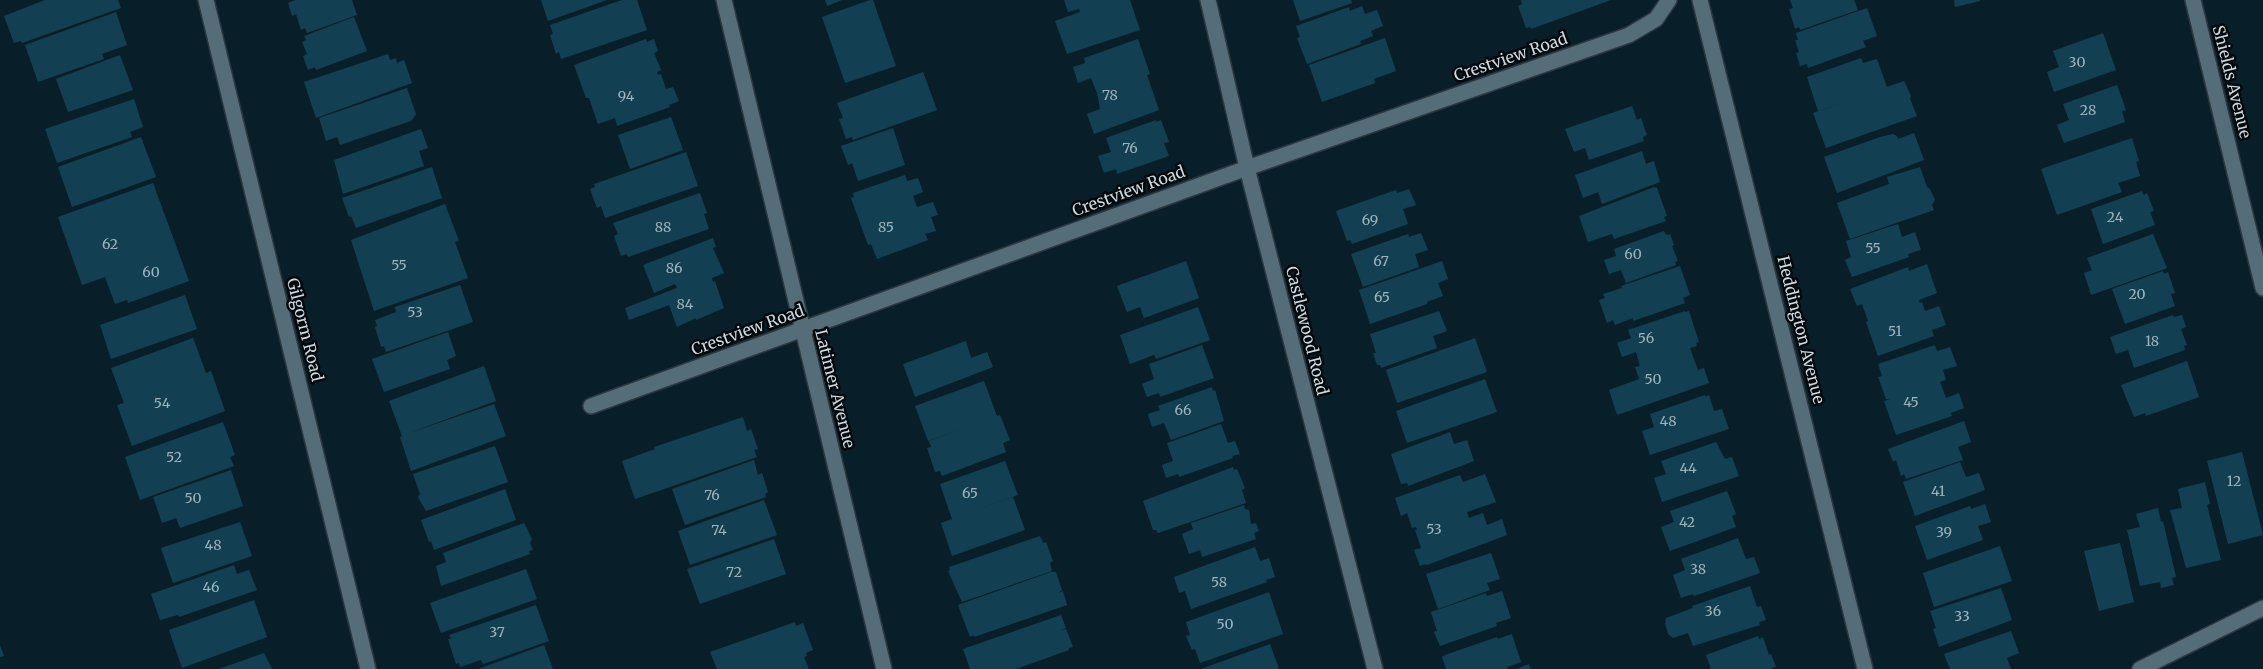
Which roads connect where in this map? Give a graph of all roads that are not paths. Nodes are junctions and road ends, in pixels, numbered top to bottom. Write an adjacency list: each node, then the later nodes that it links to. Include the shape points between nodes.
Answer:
1 (206, 0): 12 (street, Gilgorm Road)
2 (724, 0): 9 (street, Latimer Avenue)
3 (1208, 0): 7 (street, Castlewood Road)
4 (1668, 0): 7 (street, Crestview Road, via 1656,19 1629,35)
5 (1700, 0): 15 (street, Heddington Avenue)
6 (2193, 0): 8 (street, Shields Avenue)
7 (1247, 168): 9 (street, Crestview Road); 14 (street, Castlewood Road)
8 (2263, 288)
9 (802, 330): 10 (street, Crestview Road); 13 (street, Latimer Avenue)
10 (591, 406)
11 (2263, 608): 16 (street)
12 (368, 669)
13 (884, 669)
14 (1374, 669)
15 (1865, 669)
16 (2140, 669)

